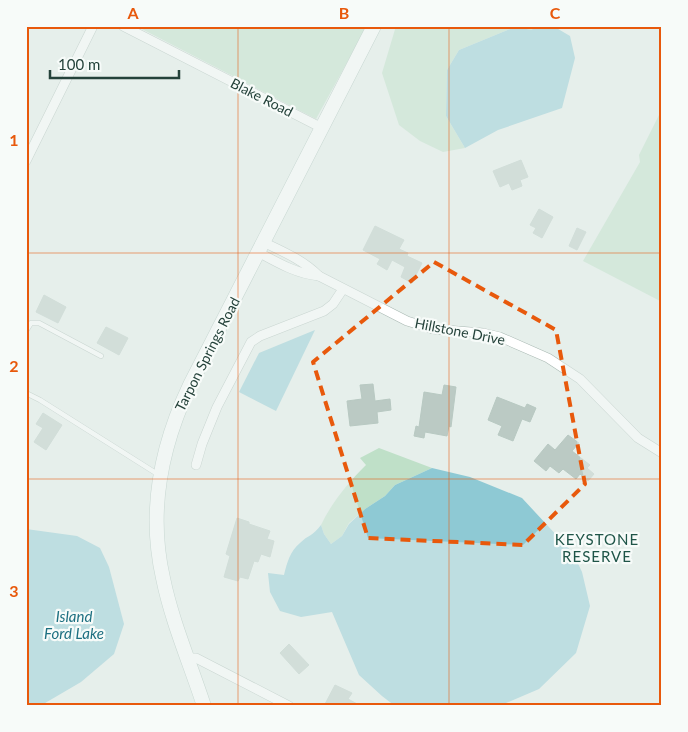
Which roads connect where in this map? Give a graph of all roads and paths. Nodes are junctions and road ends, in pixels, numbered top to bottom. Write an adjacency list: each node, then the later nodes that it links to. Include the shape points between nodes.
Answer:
1 (93, 26): 5 (street)
2 (123, 26): 4 (street, Blake Road)
3 (374, 26): 4 (main road, Tarpon Springs Road)
4 (322, 128): 6 (main road, Tarpon Springs Road)
5 (26, 161)
6 (261, 247): 7 (street, Hillstone Drive); 8 (street, Hillstone Drive); 16 (main road, Tarpon Springs Road, via 179,409)
7 (298, 259): 8 (street); 9 (street, Hillstone Drive)
8 (293, 270): 9 (street, Hillstone Drive)
9 (319, 276): 10 (street, Hillstone Drive)
10 (343, 289): 14 (street, Hillstone Drive, via 414,323 432,329 500,337 548,358 580,379 638,438); 15 (street, via 324,311 251,342 216,408)
11 (26, 331): 12 (lane, via 30,323 39,323)
12 (101, 356)
13 (26, 393): 16 (lane)
14 (662, 453)
15 (196, 465)
16 (160, 476): 17 (main road, Tarpon Springs Road, via 159,558)
17 (188, 658): 18 (main road, Tarpon Springs Road); 19 (street, via 196,658)
18 (204, 706)
19 (289, 706)

